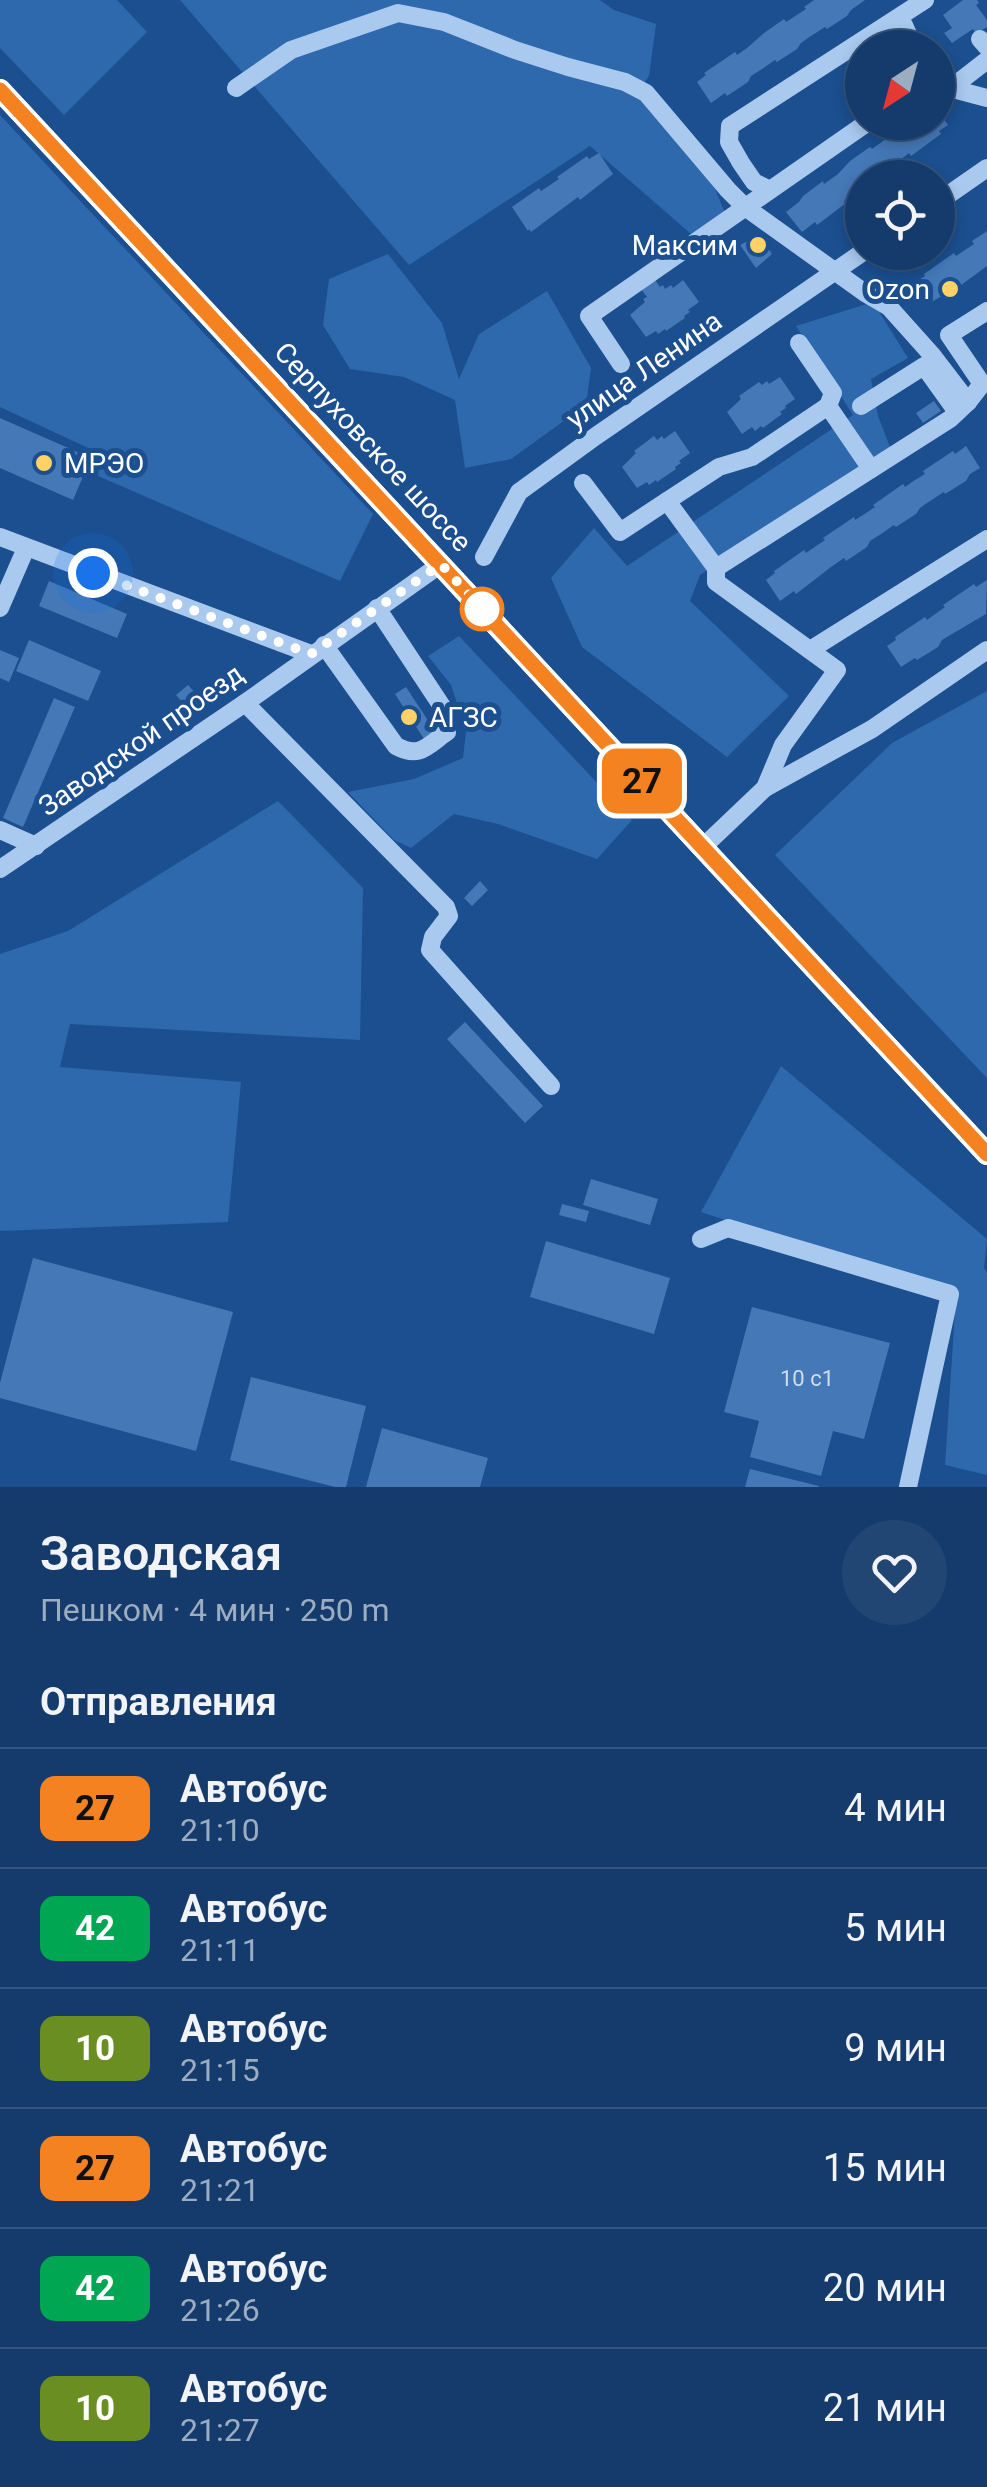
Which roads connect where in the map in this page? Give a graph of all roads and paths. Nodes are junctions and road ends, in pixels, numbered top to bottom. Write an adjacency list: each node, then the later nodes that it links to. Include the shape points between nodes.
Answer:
1 (925, 0): 2 (street)
2 (895, 21): 3 (street); 12 (street, via 730,126 742,163 754,182)
3 (906, 30)
4 (987, 60): 5 (street)
5 (955, 79)
6 (236, 88): 14 (street, via 291,50 398,13 444,22 646,93)
7 (955, 89): 9 (street)
8 (0, 90): 31 (main road, Серпуховское шоссе)
9 (987, 98)
10 (845, 138): 12 (street)
11 (987, 168): 13 (street)
12 (770, 190): 14 (street)
13 (955, 190)
14 (744, 207): 16 (street); 19 (street, via 588,316)
15 (845, 265): 16 (street, улица Ленина)
16 (836, 271): 23 (street, via 889,307 932,356); 30 (street, улица Ленина, via 519,492)
17 (987, 311): 20 (street, via 949,335)
18 (799, 342): 21 (street, via 833,393)
19 (622, 364)
20 (984, 382): 23 (street)
21 (828, 406): 24 (street); 26 (street, via 752,457 719,467)
22 (860, 406): 23 (street, via 924,366)
23 (962, 407): 24 (street)
24 (870, 470): 32 (street)
25 (583, 484): 26 (street, via 620,532)
26 (667, 501): 32 (street)
27 (0, 537): 29 (street, Заводской проезд)
28 (987, 539): 36 (street)
29 (26, 548): 33 (street); 35 (street, Заводской проезд)
30 (484, 558)
31 (441, 564): 34 (street, Заводской проезд); 42 (main road, Серпуховское шоссе)
32 (716, 568): 36 (street, via 716,582)
33 (0, 608)
34 (377, 608): 35 (street, Заводской проезд); 35 (street, via 445,711 447,732 419,752 396,746)
35 (318, 649): 38 (street, Заводской проезд)
36 (810, 650): 39 (street, via 838,670 783,745)
37 (987, 650): 39 (street, via 872,728)
38 (245, 703): 41 (street, Заводской проезд); 44 (street, via 446,907 449,916 430,950)
39 (765, 788): 42 (street)
40 (0, 830): 41 (street)
41 (36, 846): 43 (street, Заводской проезд)
42 (703, 847): 45 (main road, Серпуховское шоссе)
43 (0, 869)
44 (551, 1086)
45 (987, 1154)
46 (701, 1238): 47 (street, via 728,1228 950,1294)
47 (908, 1487)

